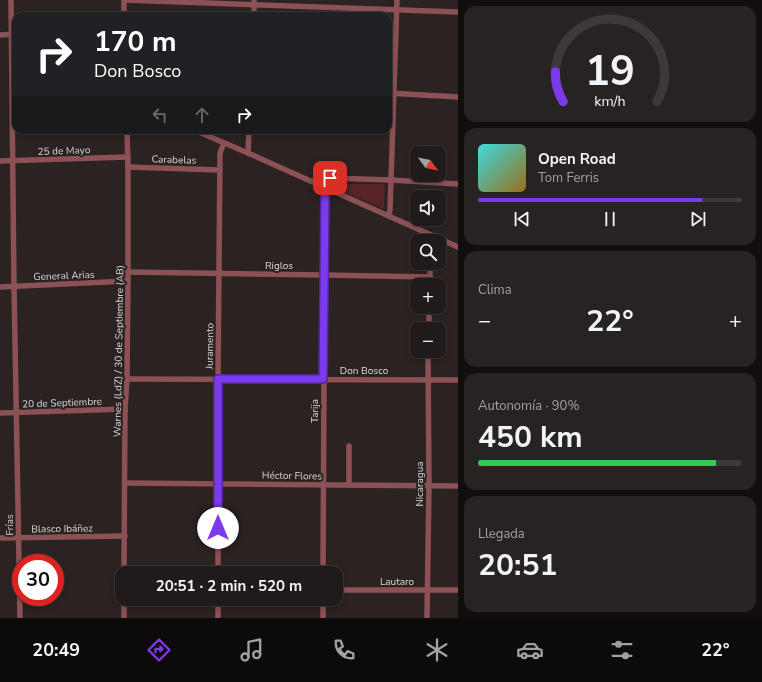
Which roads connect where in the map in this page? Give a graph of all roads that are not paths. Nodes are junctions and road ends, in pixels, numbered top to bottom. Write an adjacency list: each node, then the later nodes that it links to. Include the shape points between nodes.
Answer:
1 (11, 0): 6 (street, Frías)
2 (124, 0): 4 (street); 7 (street)
3 (397, 0): 5 (street)
4 (254, 2): 5 (street)
5 (397, 10): 8 (street); 11 (street)
6 (12, 12)
7 (124, 12)
8 (458, 12)
9 (12, 34): 10 (street)
10 (0, 35)
11 (392, 79)
12 (392, 93): 13 (street)
13 (458, 97)
14 (13, 134): 23 (street, Frías)
15 (127, 134): 21 (street, Warnes (LdZ) / 30 de Septiembre (AB))
16 (203, 134): 19 (street)
17 (249, 134): 20 (street)
18 (391, 134): 27 (street)
19 (224, 143): 20 (street); 25 (street, Juramento, via 220,153)
20 (248, 153): 28 (street)
21 (128, 157): 23 (street, 25 de Mayo); 24 (street, Warnes (LdZ) / 30 de Septiembre (AB))
22 (0, 161): 23 (street, 25 de Mayo)
23 (13, 161): 41 (street, Frías)
24 (128, 167): 25 (street, Carabelas); 36 (street, Warnes (LdZ) / 30 de Septiembre (AB))
25 (220, 170): 37 (street, Juramento)
26 (330, 178): 27 (street); 28 (street); 30 (street, Tarija)
27 (391, 180): 29 (street); 31 (street)
28 (310, 181): 30 (street)
29 (458, 184)
30 (326, 188): 31 (street); 38 (street, Tarija)
31 (388, 216): 32 (street)
32 (423, 234)
33 (446, 243): 34 (street)
34 (458, 247)
35 (430, 270): 39 (street)
36 (128, 272): 37 (street, Riglos); 40 (street, Warnes (LdZ) / 30 de Septiembre (AB))
37 (219, 274): 38 (street, Riglos); 45 (street, Juramento)
38 (324, 275): 39 (street, Riglos); 46 (street, Tarija)
39 (430, 277)
40 (128, 281): 41 (street, General Arias); 44 (street, Warnes (LdZ) / 30 de Septiembre (AB))
41 (14, 286): 42 (street, General Arias); 50 (street, Frías)
42 (0, 287)
43 (428, 358): 47 (street, Nicaragua)
44 (127, 379): 45 (street, Don Bosco); 49 (street, Warnes (LdZ) / 30 de Septiembre (AB))
45 (218, 379): 46 (street, Don Bosco); 54 (street, Juramento)
46 (323, 379): 47 (street, Don Bosco); 55 (street, Tarija)
47 (428, 380): 48 (street, Don Bosco); 57 (street, Nicaragua)
48 (458, 380)
49 (125, 409): 50 (street, 20 de Septiembre); 53 (street, Warnes (LdZ) / 30 de Septiembre (AB))
50 (17, 413): 51 (street, 20 de Septiembre); 61 (street, Frías)
51 (0, 414)
52 (349, 446): 56 (street)
53 (125, 483): 54 (street, Héctor Flores); 59 (street, Warnes (LdZ) / 30 de Septiembre (AB))
54 (218, 484): 55 (street, Héctor Flores); 63 (street, Juramento)
55 (324, 485): 56 (street, Héctor Flores); 64 (street, Tarija)
56 (349, 485): 57 (street, Héctor Flores)
57 (429, 485): 58 (street, Héctor Flores); 66 (street, Nicaragua)
58 (458, 486)
59 (125, 536): 61 (street, Blasco Ibáñez); 62 (street, Warnes (LdZ) / 30 de Septiembre (AB))
60 (0, 538): 61 (street, Blasco Ibáñez)
61 (19, 538): 71 (street, Frías)
62 (124, 566)
63 (218, 566)
64 (323, 566)
65 (343, 590): 66 (street, Lautaro)
66 (428, 590): 67 (street, Lautaro); 75 (street, Nicaragua)
67 (458, 590)
68 (124, 606): 72 (street)
69 (218, 606): 73 (street)
70 (323, 606): 74 (street)
71 (20, 618)
72 (124, 618)
73 (218, 618)
74 (323, 618)
75 (427, 618)

